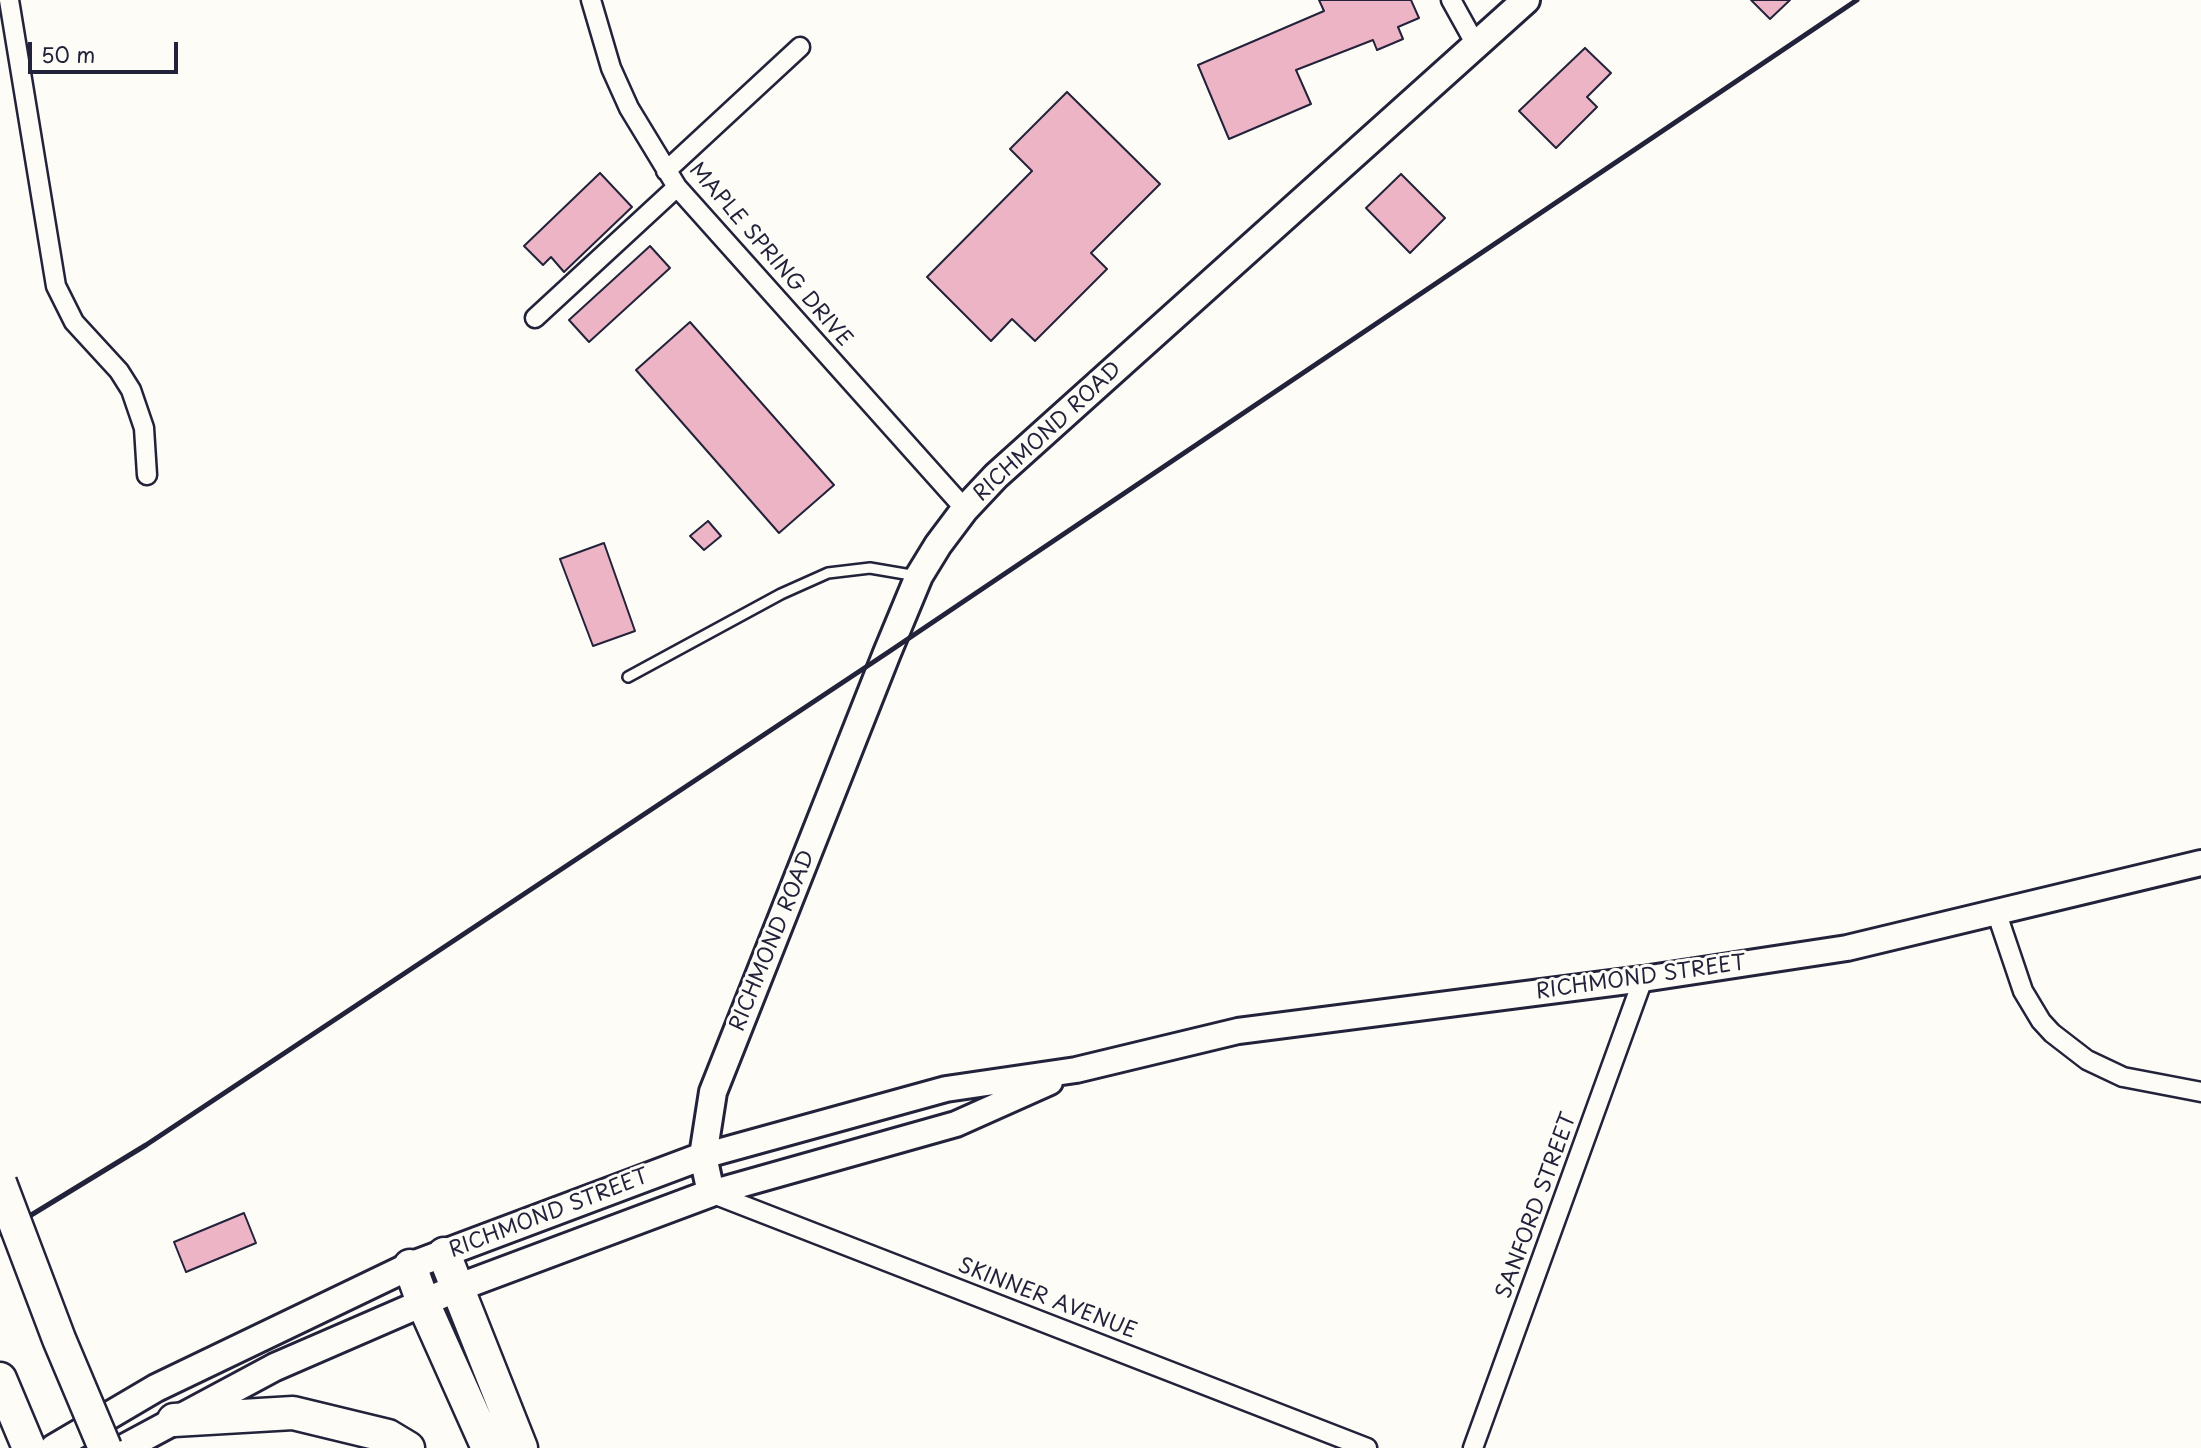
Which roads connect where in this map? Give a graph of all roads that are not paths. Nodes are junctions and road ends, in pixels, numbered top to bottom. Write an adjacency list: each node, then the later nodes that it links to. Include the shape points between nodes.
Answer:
1 (9, 0): 10 (street, via 56,286 74,323 131,390 144,428)
2 (591, 0): 7 (street, MAPLE SPRING DRIVE, via 611,68)
3 (1451, 0): 5 (street)
4 (1526, 0): 5 (main road, RICHMOND ROAD)
5 (1476, 45): 11 (main road, RICHMOND ROAD, via 996,476)
6 (800, 47): 7 (street)
7 (666, 171): 8 (street, MAPLE SPRING DRIVE)
8 (677, 187): 9 (street); 11 (street, MAPLE SPRING DRIVE)
9 (536, 318)
10 (146, 475)
11 (965, 509): 12 (main road, RICHMOND ROAD)
12 (919, 576): 13 (lane, via 870,568 828,573 780,594); 19 (main road, RICHMOND ROAD, via 713,1092)
13 (628, 677)
14 (2201, 863): 15 (main road, RICHMOND STREET)
15 (1997, 914): 16 (main road, RICHMOND STREET, via 1847,948); 18 (street, via 2022,991 2053,1033 2087,1060 2123,1077)
16 (1643, 979): 17 (main road, RICHMOND STREET, via 1238,1031); 36 (street, SANFORD STREET)
17 (1076, 1070): 19 (main road, RICHMOND STREET, via 946,1089); 21 (main road, RICHMOND STREET, via 956,1124)
18 (2201, 1092)
19 (703, 1156): 21 (main road, RICHMOND ROAD); 22 (main road, RICHMOND STREET)
20 (0, 1183): 30 (highway, bridge)
21 (711, 1193): 24 (main road, RICHMOND STREET); 35 (street, SKINNER AVENUE)
22 (444, 1254): 23 (main road, RICHMOND STREET); 24 (highway)
23 (410, 1266): 25 (highway); 29 (main road, RICHMOND STREET, via 156,1388)
24 (457, 1288): 25 (main road, RICHMOND STREET); 34 (highway)
25 (424, 1305): 27 (main road, RICHMOND STREET, via 275,1367); 33 (highway)
26 (0, 1379): 28 (highway)
27 (174, 1420): 31 (main road, RICHMOND STREET); 32 (highway, via 293,1413 388,1436)
28 (29, 1448)
29 (54, 1448)
30 (106, 1448)
31 (124, 1448)
32 (408, 1448)
33 (488, 1448)
34 (521, 1448)
35 (1367, 1448)
36 (1473, 1448)

